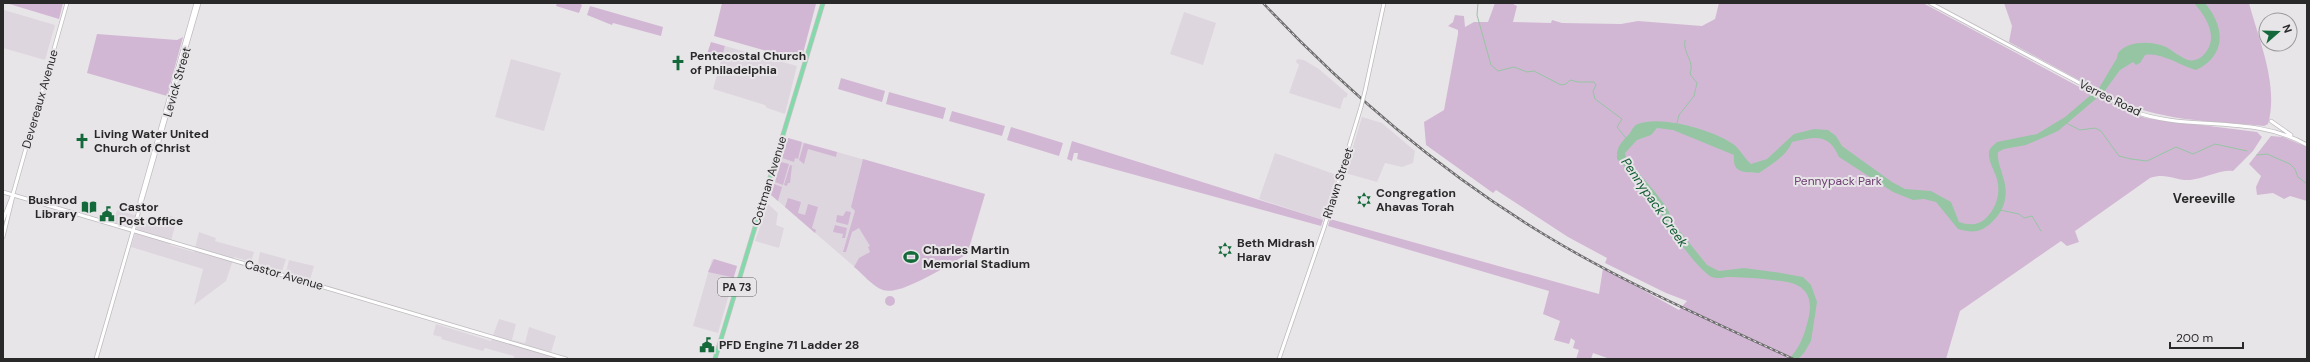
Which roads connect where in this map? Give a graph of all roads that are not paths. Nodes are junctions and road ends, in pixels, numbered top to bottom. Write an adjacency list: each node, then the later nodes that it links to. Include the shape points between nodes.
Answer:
1 (67, 3): 10 (main road, Devereaux Avenue)
2 (198, 3): 12 (main road, Levick Street)
3 (823, 3): 16 (main road, Cottman Avenue / PA 73)
4 (1384, 3): 17 (main road, Rhawn Street, bridge, via 1361,107 1324,228)
5 (1930, 3): 7 (main road, Verree Road, via 2132,111 2152,117 2268,130)
6 (2271, 122): 7 (main road)
7 (2296, 138): 8 (main road, Verree Road)
8 (2307, 145)
9 (3, 192): 10 (main road, Castor Avenue)
10 (13, 194): 11 (main road, Devereaux Avenue); 12 (main road, Castor Avenue); 13 (main road, Devereaux Avenue)
11 (3, 220)
12 (133, 231): 14 (main road, Levick Street); 15 (main road, Castor Avenue)
13 (3, 236)
14 (96, 359)
15 (566, 359)
16 (715, 359)
17 (1279, 359)

